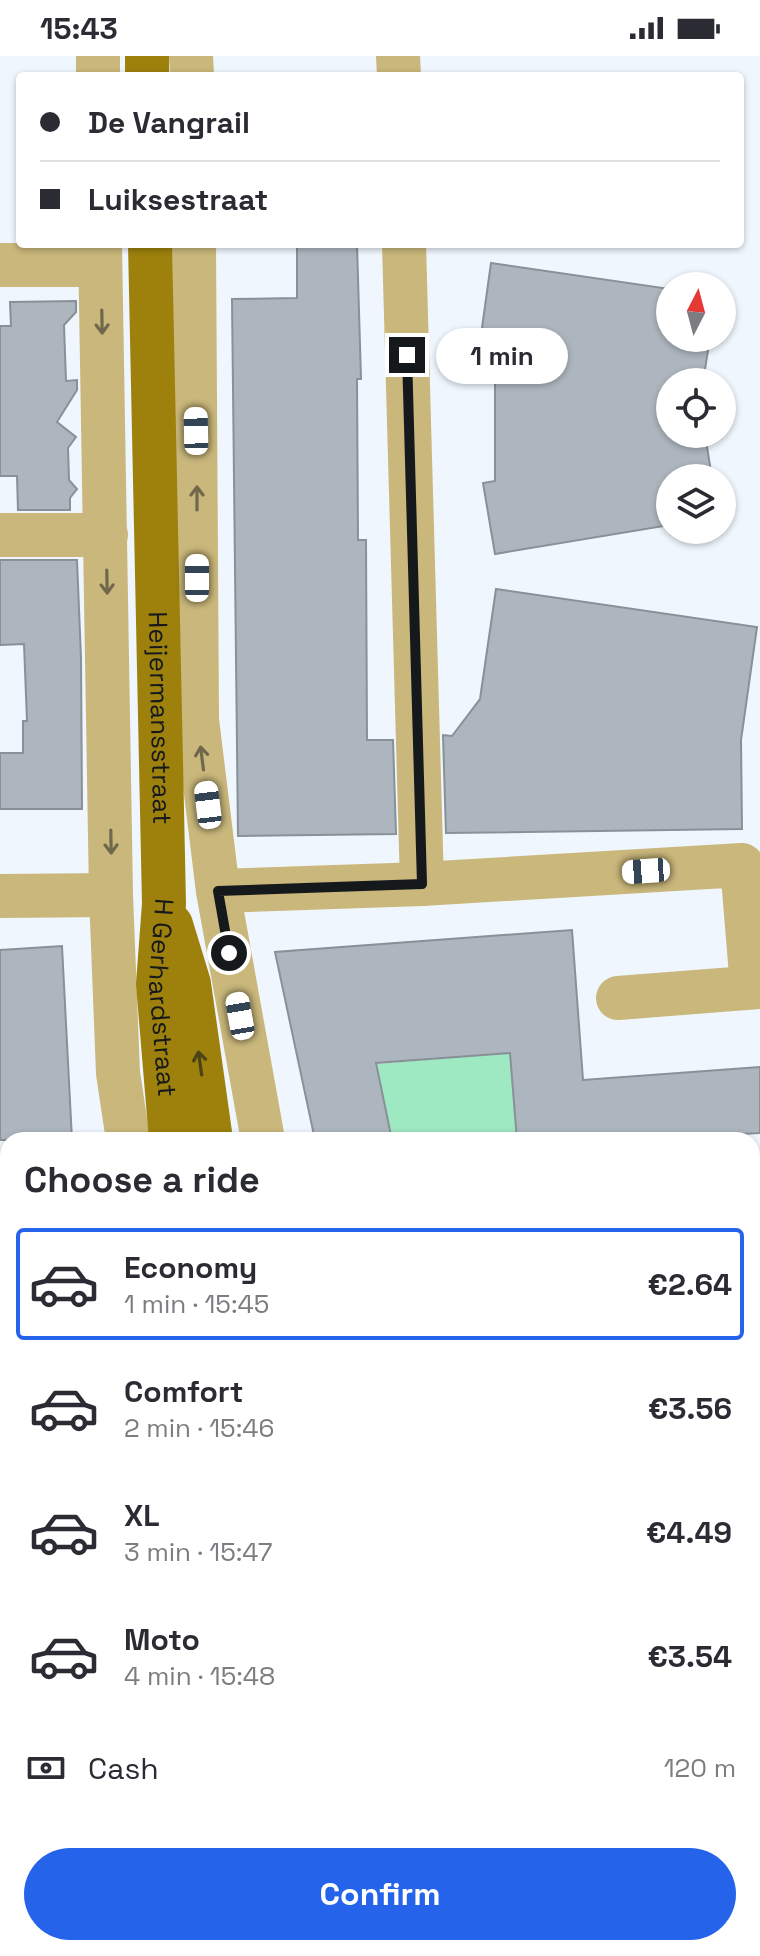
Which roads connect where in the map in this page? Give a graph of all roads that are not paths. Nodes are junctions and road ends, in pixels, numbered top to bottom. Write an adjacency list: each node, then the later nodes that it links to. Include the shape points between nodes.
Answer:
1 (150, 248): 12 (main road, Heijermansstraat)
2 (194, 248): 9 (street, Heijermansstraat, one-way to 2, via 197,720)
3 (404, 248): 8 (street)
4 (100, 255): 5 (street); 7 (street, Heijermansstraat, one-way to 7)
5 (0, 265)
6 (0, 535): 7 (street)
7 (106, 535): 10 (street, Heijermansstraat, one-way to 10)
8 (422, 884): 9 (street); 13 (street, via 742,865)
9 (218, 891): 18 (street, H Gerhardstraat)
10 (111, 895): 11 (street); 15 (street, H Gerhardstraat, via 118,1073)
11 (0, 896)
12 (164, 904): 16 (main road, H Gerhardstraat, via 158,984); 17 (main road, H Gerhardstraat, one-way to 12, via 189,984)
13 (756, 987): 14 (street)
14 (618, 998)
15 (127, 1132)
16 (170, 1132)
17 (210, 1132)
18 (262, 1132)

